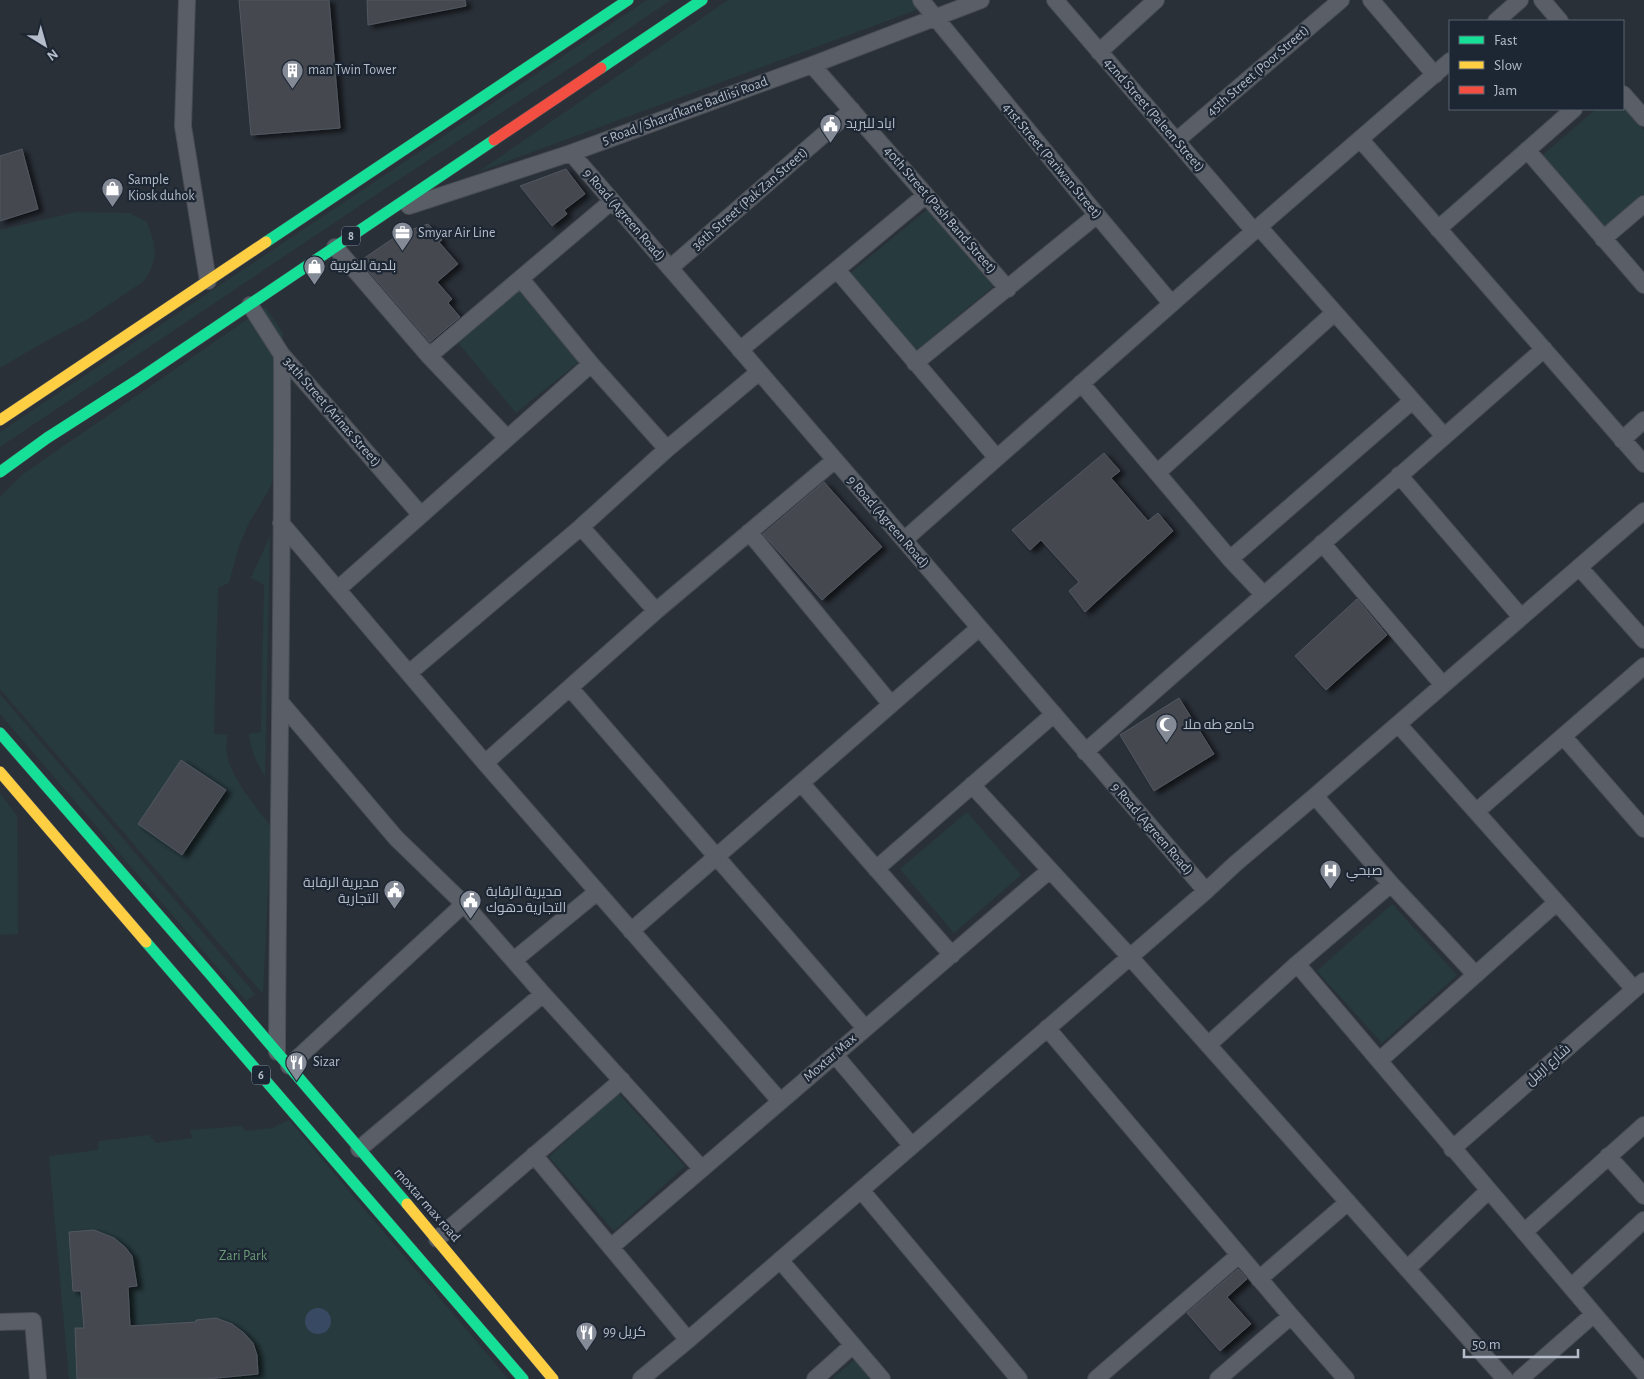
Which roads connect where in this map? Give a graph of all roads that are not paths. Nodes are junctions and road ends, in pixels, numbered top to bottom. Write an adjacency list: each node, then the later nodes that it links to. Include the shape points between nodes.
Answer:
1 (187, 0): 39 (street, via 183,126)
2 (628, 0): 39 (main road)
3 (702, 0): 30 (main road, 8)
4 (921, 0): 12 (street, 41st Street (Pariwan Street))
5 (980, 0): 12 (street, 5 Road / Sharafkane Badlisi Road)
6 (1055, 0): 15 (street, 42nd Street (Paleen Street))
7 (1156, 0): 15 (street)
8 (1341, 0): 24 (street, 45th Street (Poor Street))
9 (1371, 0): 18 (street)
10 (1520, 0): 13 (street)
11 (1542, 0): 14 (street)
12 (934, 17): 17 (street, 5 Road / Sharafkane Badlisi Road); 31 (street, 41st Street (Pariwan Street))
13 (1497, 20)
14 (1559, 20)
15 (1100, 52): 24 (street, 42nd Street (Paleen Street))
16 (1449, 63): 18 (street)
17 (812, 65): 20 (street, 40th Street (Pash Band Street)); 26 (street, 5 Road / Sharafkane Badlisi Road)
18 (1435, 75): 23 (street)
19 (1624, 95): 22 (street)
20 (852, 110): 27 (street, 40th Street (Pash Band Street)); 36 (street, 36th Street (Pak Zan Street))
21 (1573, 110): 25 (street)
22 (1644, 118)
23 (1360, 139): 32 (street); 33 (street)
24 (1176, 141): 32 (street, 42nd Street (Paleen Street))
25 (1527, 150): 33 (street); 34 (street)
26 (571, 153): 28 (street, 9 Road (Agreen Road)); 30 (street, 5 Road / Sharafkane Badlisi Road)
27 (926, 195): 37 (street); 41 (street, 40th Street (Pash Band Street))
28 (612, 201): 36 (street, 9 Road (Agreen Road)); 38 (street)
29 (1644, 204): 34 (street)
30 (385, 214): 35 (main road, 8)
31 (1097, 216): 41 (street); 42 (street, 41st Street (Pariwan Street))
32 (1256, 229): 42 (street); 44 (street, 42nd Street (Paleen Street))
33 (1438, 229): 45 (street)
34 (1604, 239): 40 (street)
35 (335, 248): 43 (main road, 8); 48 (street)
36 (670, 268): 46 (street, 9 Road (Agreen Road))
37 (837, 270): 46 (street); 49 (street)
38 (521, 279): 48 (street); 50 (street)
39 (208, 281): 54 (main road)
40 (1644, 286)
41 (1008, 288): 49 (street)
42 (1171, 303): 52 (street)
43 (250, 304): 47 (street, 34th Street (Arinas Street)); 65 (main road, 8)
44 (1334, 313): 53 (street, 42nd Street (Paleen Street)); 66 (street)
45 (1544, 349): 58 (street); 60 (street)
46 (740, 350): 51 (street, 9 Road (Agreen Road))
47 (282, 355): 69 (street, 34th Street (Arinas Street)); 70 (street)
48 (430, 356): 59 (street)
49 (915, 363): 62 (street)
50 (590, 364): 59 (street); 61 (street)
51 (759, 372): 61 (street); 63 (street, 9 Road (Agreen Road))
52 (1081, 383): 62 (street); 66 (street)
53 (1412, 401): 58 (street, 42nd Street (Paleen Street)); 75 (street)
54 (25, 404): 55 (main road); 56 (main road)
55 (0, 414)
56 (0, 420)
57 (1644, 420): 60 (street)
58 (1444, 436): 67 (street)
59 (507, 438): 69 (street)
60 (1622, 440): 64 (street)
61 (666, 449): 71 (street)
62 (997, 458): 73 (street)
63 (835, 460): 72 (street); 73 (street, 9 Road (Agreen Road))
64 (1644, 464)
65 (0, 472)
66 (1157, 473): 75 (street)
67 (1399, 476): 74 (street); 80 (street)
68 (1644, 511): 76 (street)
69 (420, 514): 77 (street)
70 (281, 523): 77 (street); 87 (street)
71 (580, 527): 79 (street); 84 (street)
72 (749, 532): 79 (street); 88 (street)
73 (904, 540): 81 (street, 9 Road (Agreen Road))
74 (1322, 543): 78 (street); 85 (street)
75 (1230, 559): 78 (street)
76 (1579, 567): 80 (street); 82 (street)
77 (338, 589): 84 (street)
78 (1264, 595): 93 (street)
79 (656, 611): 86 (street)
80 (1521, 617): 85 (street)
81 (979, 628): 88 (street); 89 (street, 9 Road (Agreen Road))
82 (1644, 640)
83 (1644, 666): 92 (street)
84 (408, 673): 94 (street)
85 (1443, 685): 90 (street)
86 (570, 688): 94 (street); 101 (street)
87 (282, 704): 108 (street, via 396,838); 120 (street)
88 (890, 704): 96 (street)
89 (1054, 714): 93 (street, 9 Road (Agreen Road)); 97 (street)
90 (1398, 724): 98 (street); 99 (street)
91 (0, 733): 120 (main road, 6)
92 (1563, 736): 99 (street); 100 (street)
93 (1085, 752): 105 (street, 9 Road (Agreen Road))
94 (485, 763): 106 (street)
95 (0, 772): 154 (main road, 6)
96 (801, 783): 101 (street); 102 (street)
97 (972, 785): 102 (street); 103 (street)
98 (1315, 796): 104 (street); 105 (street)
99 (1477, 811): 107 (street)
100 (1644, 829)
101 (718, 856): 109 (street); 117 (street)
102 (876, 869): 110 (street)
103 (1050, 870): 110 (street, Moxtar Max); 111 (street)
104 (1390, 884): 113 (street); 114 (street)
105 (1206, 891): 111 (street)
106 (598, 892): 109 (street); 112 (street)
107 (1556, 903): 114 (street); 115 (street)
108 (464, 904): 112 (street); 123 (street)
109 (631, 931): 125 (street)
110 (952, 956): 117 (street, Moxtar Max)
111 (1130, 957): 118 (street); 119 (street)
112 (514, 960): 116 (street)
113 (1297, 964): 119 (street); 122 (street)
114 (1475, 974): 122 (street)
115 (1639, 985): 129 (street, شارع اربيل)
116 (543, 994): 124 (street); 128 (street)
117 (865, 1028): 121 (street, Moxtar Max)
118 (1047, 1028): 127 (street); 141 (street)
119 (1208, 1045): 136 (street)
120 (277, 1052): 123 (main road, moxtar max road / 6)
121 (835, 1055): 125 (street, Moxtar Max); 127 (street)
122 (1380, 1060): 129 (street)
123 (289, 1066): 128 (main road, moxtar max road / 6)
124 (622, 1080): 130 (street); 132 (street)
125 (780, 1101): 132 (street, Moxtar Max)
126 (1644, 1125): 131 (street)
127 (912, 1146): 133 (street)
128 (359, 1149): 139 (main road, moxtar max road / 6)
129 (1452, 1149): 134 (street)
130 (534, 1155): 139 (street); 140 (street)
131 (1608, 1156): 135 (street); 138 (street)
132 (702, 1169): 140 (street, Moxtar Max)
133 (861, 1190): 142 (street); 152 (street)
134 (1488, 1191): 138 (street); 143 (street)
135 (1644, 1196)
136 (1348, 1202): 143 (street); 144 (street)
137 (1644, 1220): 145 (street)
138 (1524, 1232): 145 (street)
139 (437, 1239): 155 (main road, moxtar max road / 6)
140 (612, 1247): 149 (street)
141 (1238, 1255): 144 (street); 159 (street)
142 (780, 1260): 149 (street); 150 (street)
143 (1407, 1269): 162 (street)
144 (1259, 1279): 147 (street)
145 (1571, 1287): 146 (street)
146 (1594, 1314): 151 (street); 163 (street)
147 (1290, 1316): 160 (street); 161 (street)
148 (0, 1322): 153 (street, via 34,1321)
149 (688, 1340): 156 (street)
150 (852, 1345): 157 (street); 158 (street)
151 (1644, 1374)
152 (1014, 1377)
153 (38, 1379)
154 (523, 1379)
155 (553, 1379)
156 (641, 1379)
157 (815, 1379)
158 (882, 1379)
159 (1096, 1379)
160 (1218, 1379)
161 (1346, 1379)
162 (1505, 1379)
163 (1520, 1379)

